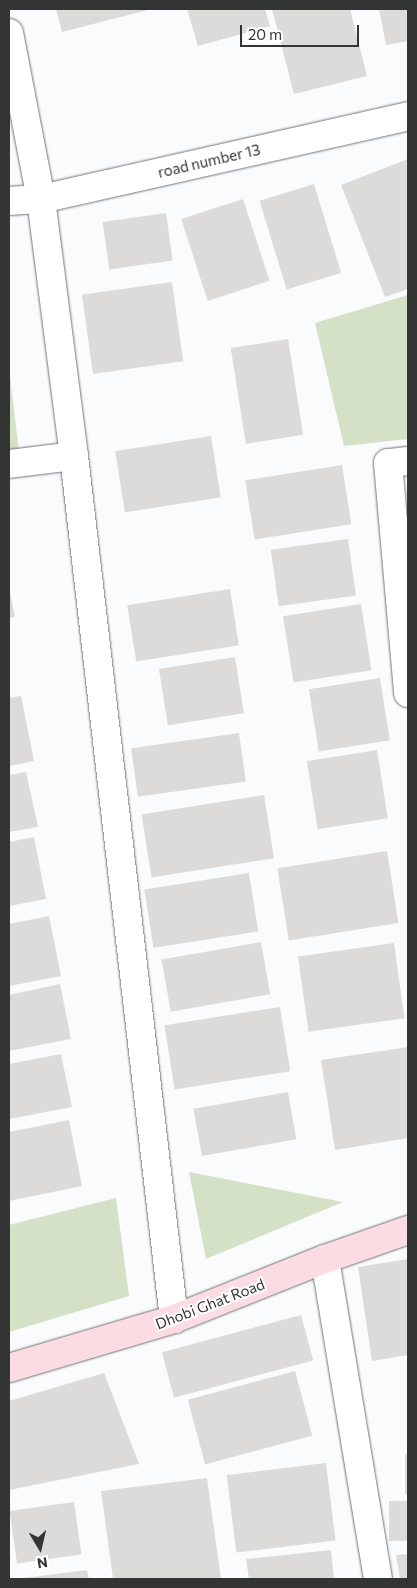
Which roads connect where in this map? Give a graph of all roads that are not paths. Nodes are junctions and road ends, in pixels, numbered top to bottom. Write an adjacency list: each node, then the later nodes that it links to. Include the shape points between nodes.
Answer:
1 (9, 33): 3 (street)
2 (408, 116): 3 (street, road number 13)
3 (41, 199): 4 (street, road number 13); 5 (street)
4 (9, 201)
5 (74, 456): 7 (street); 11 (street)
6 (408, 461): 8 (street, via 388,463)
7 (9, 464)
8 (408, 693)
9 (408, 1230): 10 (main road, Dhobi Ghat Road)
10 (325, 1259): 11 (main road, Dhobi Ghat Road); 13 (street)
11 (174, 1319): 12 (main road, Dhobi Ghat Road)
12 (9, 1368)
13 (378, 1579)

